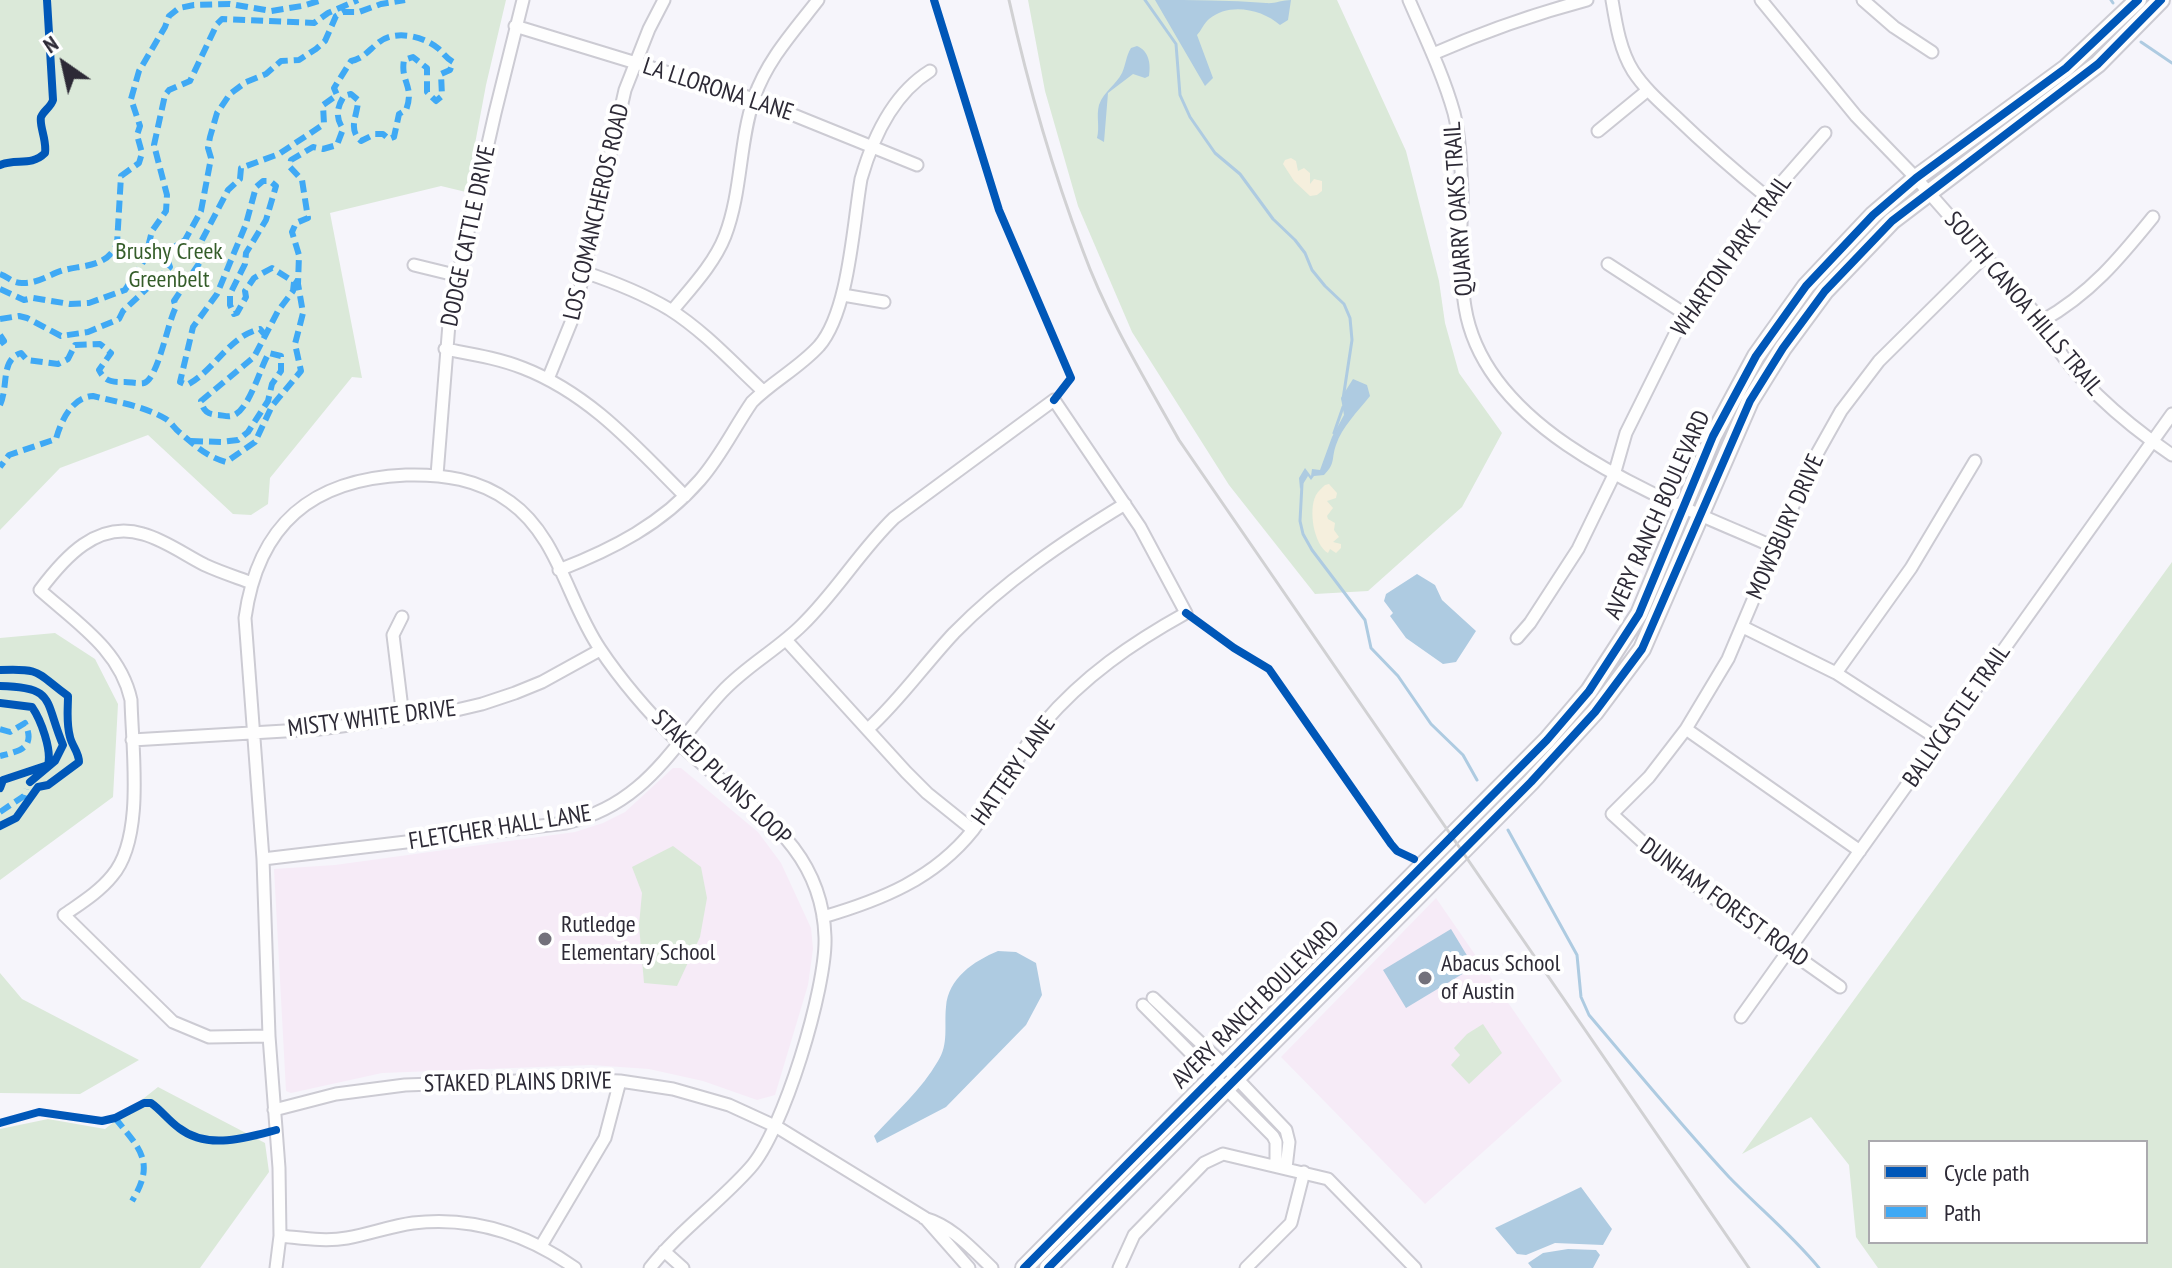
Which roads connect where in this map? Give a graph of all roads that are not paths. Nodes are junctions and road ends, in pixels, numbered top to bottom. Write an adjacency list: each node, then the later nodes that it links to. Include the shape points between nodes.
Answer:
1 (523, 0): 11 (street, DODGE CATTLE DRIVE)
2 (664, 0): 14 (street, LOS COMANCHEROS ROAD)
3 (818, 0): 17 (street, via 771,61)
4 (1409, 0): 13 (street, QUARRY OAKS TRAIL)
5 (1587, 0): 13 (street)
6 (1612, 0): 16 (street, via 1626,57)
7 (1761, 0): 22 (street, SOUTH CANOA HILLS TRAIL, via 1856,116)
8 (1863, 0): 12 (street)
9 (2138, 0): 22 (main road, AVERY RANCH BOULEVARD, via 2066,68)
10 (2161, 0): 23 (main road, AVERY RANCH BOULEVARD, via 2098,64)
11 (515, 26): 14 (street, LA LLORONA LANE); 30 (street, DODGE CATTLE DRIVE)
12 (1932, 52)
13 (1433, 54): 45 (street, QUARRY OAKS TRAIL, via 1455,116 1463,194 1459,250 1475,344 1524,411)
14 (634, 63): 17 (street, LA LLORONA LANE); 29 (street, LOS COMANCHEROS ROAD)
15 (930, 71): 20 (street, via 901,94)
16 (1648, 90): 18 (street); 24 (street)
17 (754, 99): 20 (street, LA LLORONA LANE); 33 (street, via 725,235)
18 (1598, 131)
19 (1825, 133): 24 (street, WHARTON PARK TRAIL)
20 (872, 146): 21 (street, LA LLORONA LANE); 31 (street, via 861,179)
21 (917, 165)
22 (1916, 178): 23 (street, SOUTH CANOA HILLS TRAIL); 48 (main road, AVERY RANCH BOULEVARD, via 1837,251 1781,319 1713,436)
23 (1928, 192): 26 (street, SOUTH CANOA HILLS TRAIL); 49 (main road, AVERY RANCH BOULEVARD, via 1864,247 1802,321 1750,401)
24 (1768, 198): 34 (street, WHARTON PARK TRAIL)
25 (2153, 217): 35 (street, via 2073,304)
26 (1984, 257): 35 (street, SOUTH CANOA HILLS TRAIL); 50 (street, MOWSBURY DRIVE, via 1879,361 1841,411)
27 (1608, 264): 34 (street)
28 (414, 265): 30 (street)
29 (584, 272): 33 (street); 37 (street, LOS COMANCHEROS ROAD, via 574,315)
30 (459, 276): 36 (street, DODGE CATTLE DRIVE)
31 (843, 295): 32 (street); 38 (street, via 820,344)
32 (884, 302)
33 (672, 311): 38 (street)
34 (1685, 314): 45 (street, WHARTON PARK TRAIL, via 1626,433)
35 (2042, 321): 41 (street, SOUTH CANOA HILLS TRAIL, via 2050,339 2088,385)
36 (445, 349): 37 (street, via 494,359); 44 (street, DODGE CATTLE DRIVE)
37 (548, 379): 46 (street, via 608,419)
38 (763, 391): 46 (street)
39 (1054, 400): 47 (street, HATTERY LANE); 56 (street, FLETCHER HALL LANE, via 894,518)
40 (2172, 414): 41 (street, BALLYCASTLE TRAIL)
41 (2152, 441): 42 (street, SOUTH CANOA HILLS TRAIL); 64 (street, BALLYCASTLE TRAIL)
42 (2172, 455)
43 (1975, 461): 58 (street, via 1911,568)
44 (437, 475): 51 (street, STAKED PLAINS LOOP, via 480,485 512,503 537,529); 52 (street, STAKED PLAINS LOOP, via 381,476 317,497 271,540)
45 (1614, 475): 48 (street, QUARRY OAKS TRAIL); 55 (street, WHARTON PARK TRAIL, via 1578,549)
46 (685, 496): 51 (street, via 623,543)
47 (1125, 504): 60 (street, via 1062,543 975,612); 67 (street, HATTERY LANE, via 1186,613 1109,660 1062,703 1024,750)
48 (1684, 507): 49 (street, QUARRY OAKS TRAIL); 76 (main road, AVERY RANCH BOULEVARD, via 1639,614 1589,691 1547,740)
49 (1700, 514): 50 (street, QUARRY OAKS TRAIL); 78 (main road, AVERY RANCH BOULEVARD, via 1642,649 1595,712)
50 (1774, 547): 54 (street, MOWSBURY DRIVE)
51 (559, 570): 57 (street, STAKED PLAINS LOOP)
52 (252, 583): 62 (street, STAKED PLAINS LOOP, via 245,618); 63 (street, via 141,533 88,541 60,562 40,590 122,670 131,700)
53 (402, 617): 59 (street, via 393,635)
54 (1743, 627): 58 (street); 61 (street, MOWSBURY DRIVE)
55 (1517, 638)
56 (786, 640): 60 (street); 65 (street, FLETCHER HALL LANE, via 739,676)
57 (600, 650): 59 (street, MISTY WHITE DRIVE, via 504,697); 65 (street, STAKED PLAINS LOOP)
58 (1836, 673): 64 (street)
59 (403, 717): 62 (street, MISTY WHITE DRIVE)
60 (868, 729): 67 (street, via 927,793)
61 (1686, 729): 66 (street, MOWSBURY DRIVE); 68 (street)
62 (253, 732): 63 (street, MISTY WHITE DRIVE); 69 (street, STAKED PLAINS LOOP)
63 (132, 740): 75 (street, via 133,820 127,850 112,876 64,915 173,1022 209,1037)
64 (1941, 741): 68 (street, BALLYCASTLE TRAIL)
65 (680, 744): 69 (street, FLETCHER HALL LANE, via 629,795 591,817); 70 (street, STAKED PLAINS LOOP, via 787,838 805,866)
66 (1612, 814): 71 (street, DUNHAM FOREST ROAD, via 1670,867)
67 (973, 830): 70 (street, HATTERY LANE, via 945,860 904,888)
68 (1860, 851): 71 (street, BALLYCASTLE TRAIL)
69 (263, 859): 75 (street, STAKED PLAINS LOOP)
70 (823, 917): 80 (street, STAKED PLAINS LOOP, via 821,982)
71 (1788, 950): 72 (street, DUNHAM FOREST ROAD); 74 (street, BALLYCASTLE TRAIL)
72 (1840, 987)
73 (1148, 1001): 76 (street)
74 (1741, 1017)
75 (269, 1036): 79 (street, STAKED PLAINS LOOP)
76 (1218, 1071): 78 (street); 94 (main road, AVERY RANCH BOULEVARD)
77 (620, 1081): 79 (street, STAKED PLAINS DRIVE, via 405,1085 336,1094); 80 (street, STAKED PLAINS DRIVE, via 712,1100); 85 (street, via 605,1138)
78 (1231, 1084): 81 (street, via 1273,1136); 95 (main road, AVERY RANCH BOULEVARD)
79 (274, 1110): 84 (street, STAKED PLAINS LOOP)
80 (777, 1127): 83 (street, STAKED PLAINS DRIVE); 86 (street, STAKED PLAINS LOOP, via 750,1168)
81 (1281, 1166): 82 (street); 96 (street, via 1232,1154 1213,1157 1134,1235)
82 (1304, 1172): 87 (street, via 1328,1179); 97 (street, via 1291,1223)
83 (924, 1218): 92 (street, STAKED PLAINS DRIVE); 93 (street, STAKED PLAINS DRIVE, via 939,1222)
84 (280, 1236): 85 (street, via 331,1240 409,1223 452,1221); 88 (street, STAKED PLAINS LOOP)
85 (541, 1246): 89 (street)
86 (664, 1251): 90 (street, STAKED PLAINS LOOP); 91 (street)
87 (1409, 1266)
88 (276, 1268)
89 (575, 1268)
90 (650, 1268)
91 (683, 1268)
92 (969, 1268)
93 (992, 1268)
94 (1024, 1268)
95 (1048, 1268)
96 (1119, 1268)
97 (1246, 1268)

